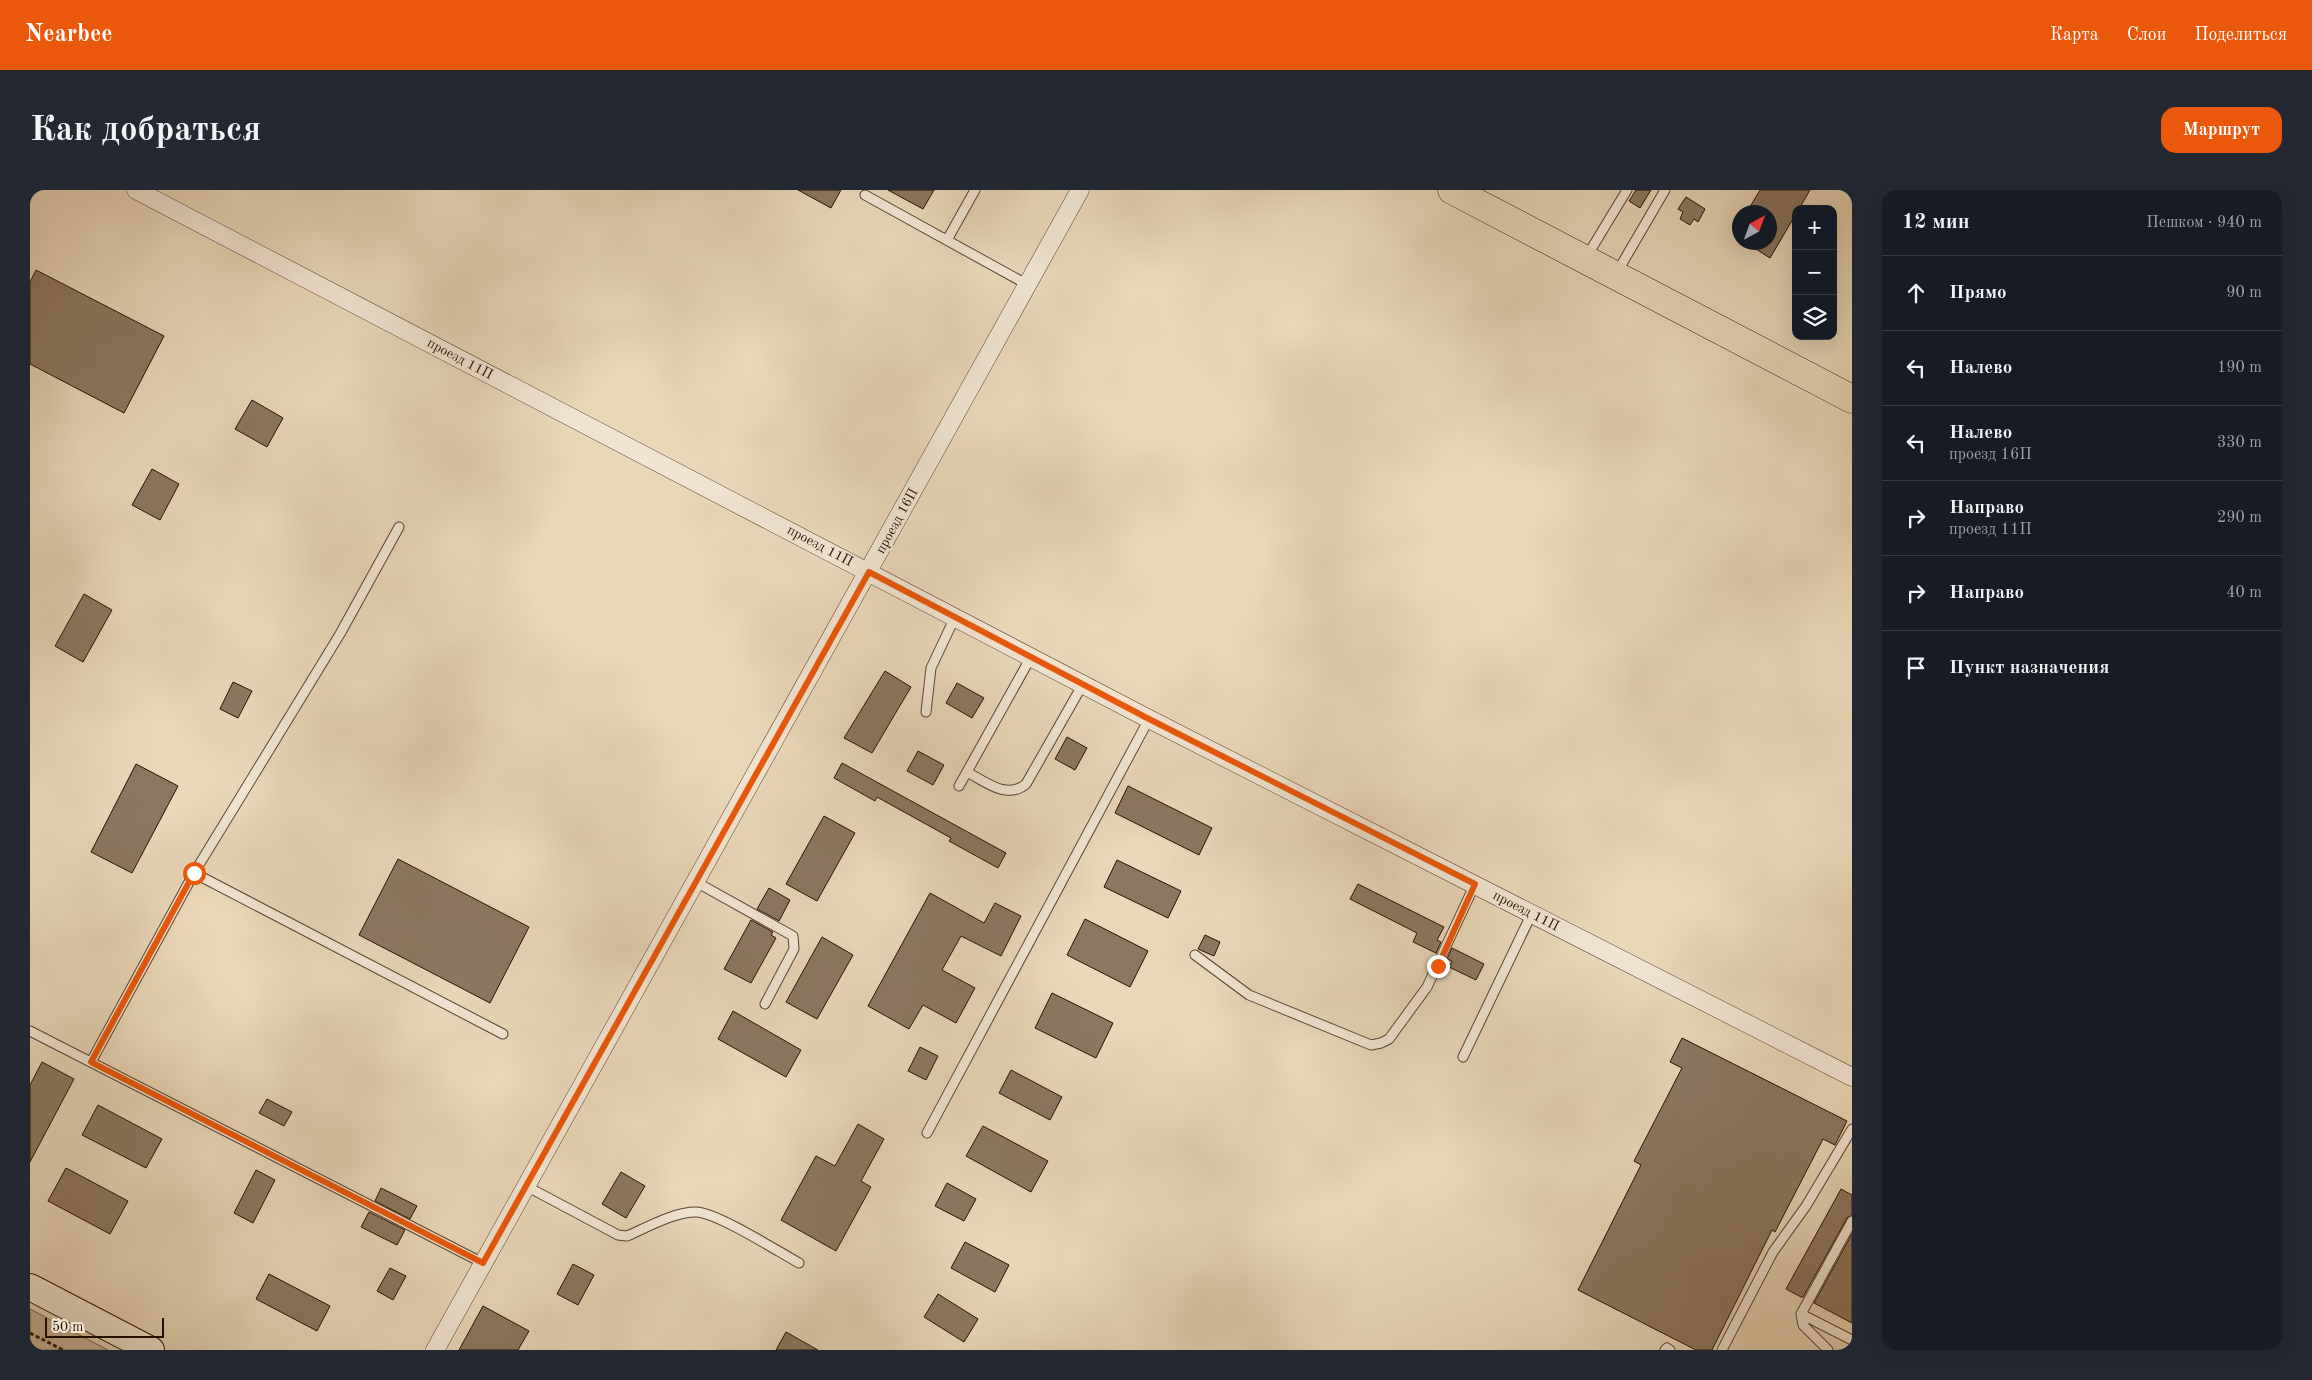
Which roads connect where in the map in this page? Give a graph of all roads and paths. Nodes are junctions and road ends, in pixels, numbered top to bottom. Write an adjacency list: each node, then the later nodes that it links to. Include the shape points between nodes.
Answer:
1 (136, 190): 14 (street, проезд 11П)
2 (975, 190): 8 (lane)
3 (1080, 190): 11 (street, проезд 16П)
4 (1452, 190): 9 (highway)
5 (1627, 190): 9 (lane)
6 (1665, 190): 10 (lane)
7 (865, 195): 8 (lane)
8 (947, 240): 11 (lane)
9 (1585, 259): 10 (highway)
10 (1615, 275): 12 (highway)
11 (1028, 285): 14 (street, проезд 16П)
12 (1852, 399)
13 (399, 527): 22 (lane, via 340,634)
14 (869, 572): 15 (street, проезд 11П); 23 (street, проезд 16П)
15 (955, 617): 16 (street, проезд 11П); 18 (lane, via 930,668)
16 (1031, 657): 17 (street, проезд 11П); 20 (lane)
17 (1083, 684): 19 (street, проезд 11П); 20 (lane, via 1026,784 1019,790 1005,792)
18 (926, 712)
19 (1149, 719): 24 (street, проезд 11П); 34 (lane)
20 (967, 772): 21 (lane)
21 (959, 786)
22 (194, 873): 29 (lane); 31 (lane)
23 (696, 882): 27 (lane, via 793,936 794,949); 35 (street, проезд 16П)
24 (1475, 884): 25 (street, проезд 11П); 26 (lane, via 1426,987 1389,1039 1381,1043 1370,1045 1249,995)
25 (1532, 913): 30 (lane); 32 (street, проезд 11П)
26 (1195, 955)
27 (765, 1004)
28 (30, 1031): 31 (lane)
29 (503, 1034)
30 (1463, 1057)
31 (91, 1062): 37 (lane)
32 (1852, 1078)
33 (1852, 1129): 48 (lane, via 1806,1206 1773,1252)
34 (927, 1134)
35 (526, 1186): 37 (street, проезд 16П); 38 (lane, via 627,1236 683,1213 698,1212 715,1217)
36 (1852, 1221): 40 (lane)
37 (483, 1263): 45 (street, проезд 16П)
38 (799, 1263)
39 (30, 1287): 44 (main road)
40 (1801, 1314): 42 (lane); 49 (lane, via 1803,1325)
41 (30, 1333): 43 (path)
42 (1852, 1340)
43 (63, 1350)
44 (151, 1350)
45 (435, 1350)
46 (1666, 1350): 47 (lane)
47 (1670, 1350)
48 (1722, 1350)
49 (1828, 1350)

